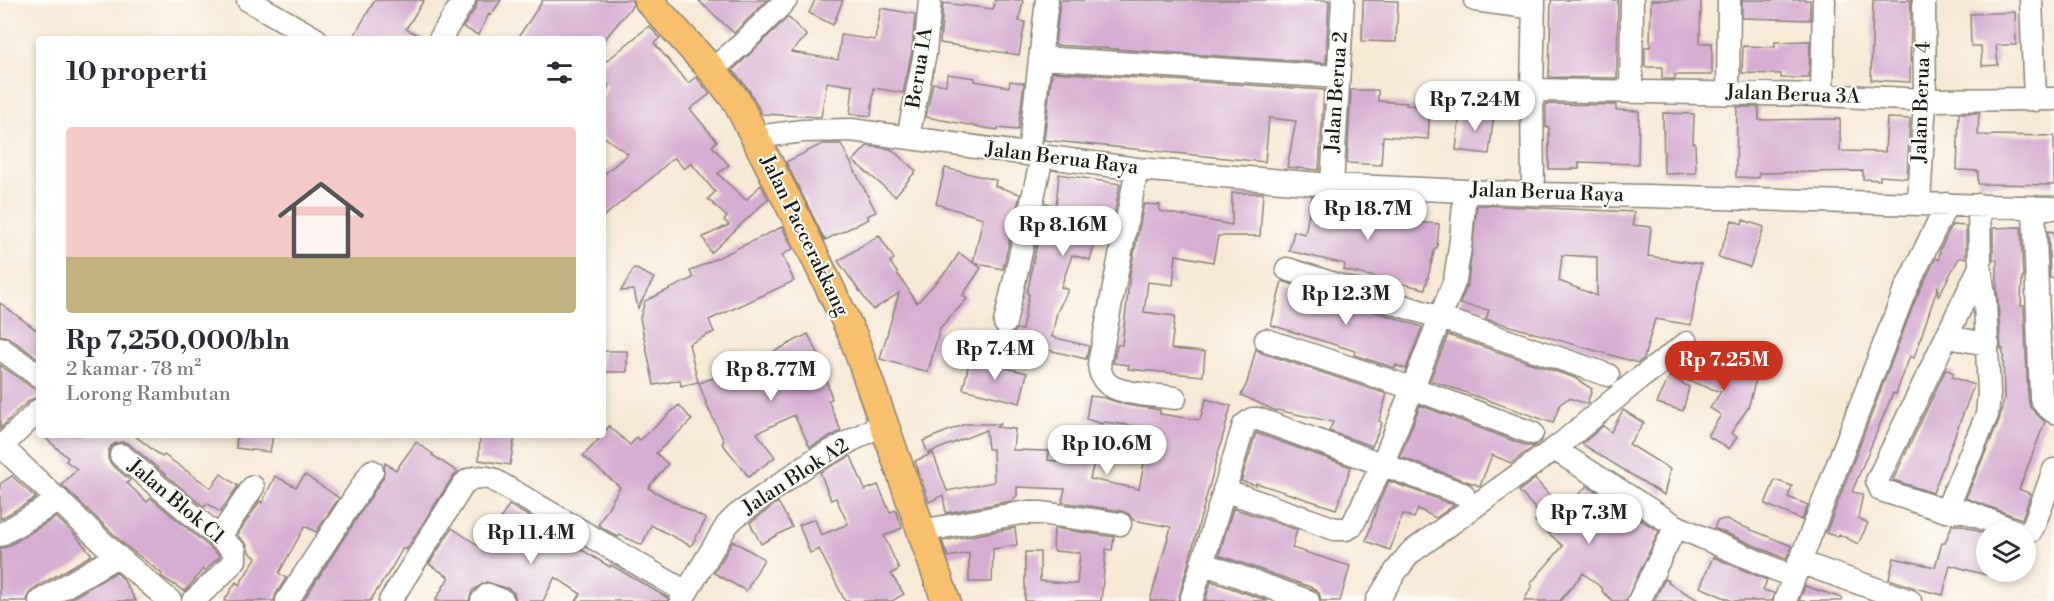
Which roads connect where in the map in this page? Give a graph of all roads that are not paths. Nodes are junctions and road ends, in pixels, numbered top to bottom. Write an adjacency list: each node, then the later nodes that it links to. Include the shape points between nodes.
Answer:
1 (248, 0): 15 (street)
2 (464, 0): 16 (street)
3 (648, 0): 18 (main road, Jalan Paccerakkang)
4 (786, 0): 18 (street)
5 (930, 0): 27 (street, Berua 1A, via 925,53)
6 (1047, 0): 17 (street)
7 (1343, 0): 19 (street, Jalan Berua 2)
8 (1475, 0): 14 (street)
9 (1632, 0): 21 (street)
10 (1729, 0): 22 (street)
11 (1824, 0): 23 (street)
12 (1924, 0): 24 (street, Jalan Berua 4)
13 (2031, 0): 25 (street)
14 (1534, 4): 20 (street)
15 (309, 36)
16 (442, 36)
17 (1041, 58): 19 (street); 28 (street)
18 (712, 70): 26 (main road, Jalan Paccerakkang, via 736,100)
19 (1338, 77): 30 (street, Jalan Berua 2)
20 (1532, 90): 21 (street, Jalan Berua 3A); 32 (street)
21 (1631, 92): 22 (street, Jalan Berua 3A)
22 (1728, 93): 23 (street, Jalan Berua 3A)
23 (1822, 95): 24 (street, Jalan Berua 3A)
24 (1925, 100): 25 (street, Jalan Berua 3A); 33 (street, Jalan Berua 4)
25 (2044, 100)
26 (756, 137): 27 (street, Jalan Berua Raya, via 828,130); 53 (main road, Jalan Paccerakkang, via 853,336)
27 (908, 137): 28 (street, Jalan Berua Raya)
28 (1035, 155): 29 (street, Jalan Berua Raya); 41 (street)
29 (1137, 169): 30 (street, Jalan Berua Raya); 50 (street, via 1099,364 1103,379 1117,389)
30 (1332, 185): 31 (street, Jalan Berua Raya)
31 (1465, 191): 32 (street, Jalan Berua Raya); 40 (street, via 1455,280)
32 (1533, 194): 33 (street, Jalan Berua Raya)
33 (1919, 203): 34 (street, Jalan Berua Raya)
34 (1947, 204): 35 (street, Jalan Berua Raya); 75 (street, via 1904,293)
35 (1979, 205): 36 (street, Jalan Berua Raya); 37 (street)
36 (2044, 207): 39 (street)
37 (1980, 267): 42 (street); 45 (street)
38 (1287, 269): 40 (street)
39 (2046, 310): 51 (street, via 2041,398)
40 (1441, 318): 48 (street); 49 (street)
41 (1005, 323)
42 (1947, 337): 45 (street); 65 (street, via 1877,481 1881,490)
43 (1266, 340): 49 (street)
44 (1687, 343): 56 (street)
45 (1988, 344): 65 (street, via 1987,415)
46 (0, 348): 47 (street)
47 (36, 374)
48 (1608, 375)
49 (1412, 388): 54 (street); 58 (street)
50 (1175, 398)
51 (2054, 412)
52 (36, 413): 55 (street)
53 (883, 424): 70 (main road, Jalan Paccerakkang); 76 (street, Jalan Blok A2, via 814,460 736,516)
54 (1532, 433)
55 (1, 446): 64 (street)
56 (1554, 449): 69 (street); 85 (street, via 1410,553)
57 (121, 455): 72 (street, Jalan Blok C1)
58 (1383, 464): 62 (street, via 1355,521 1346,529 1335,529); 62 (street, via 1252,420 1244,425); 63 (street)
59 (2054, 470): 67 (street)
60 (372, 471): 80 (street)
61 (253, 487): 72 (street)
62 (1224, 490): 74 (street)
63 (1463, 494)
64 (59, 500): 71 (street); 73 (street)
65 (1946, 512): 66 (street, via 1965,511)
66 (1993, 522)
67 (2035, 522)
68 (1120, 524): 70 (street, via 1021,513)
69 (1676, 526): 75 (street); 86 (street)
70 (921, 531): 82 (main road, Jalan Paccerakkang)
71 (0, 535)
72 (219, 538): 79 (street, Jalan Blok C1, via 235,551 235,560)
73 (117, 556): 77 (street); 78 (street)
74 (1202, 563): 83 (street); 84 (street)
75 (1796, 569): 87 (street); 88 (street)
76 (684, 596): 81 (street, via 484,477 469,479 463,485)
77 (40, 601)
78 (170, 601)
79 (193, 601)
80 (287, 601)
81 (390, 601)
82 (946, 601)
83 (1191, 601)
84 (1308, 601)
85 (1377, 601)
86 (1639, 601)
87 (1785, 601)
88 (1910, 601)

